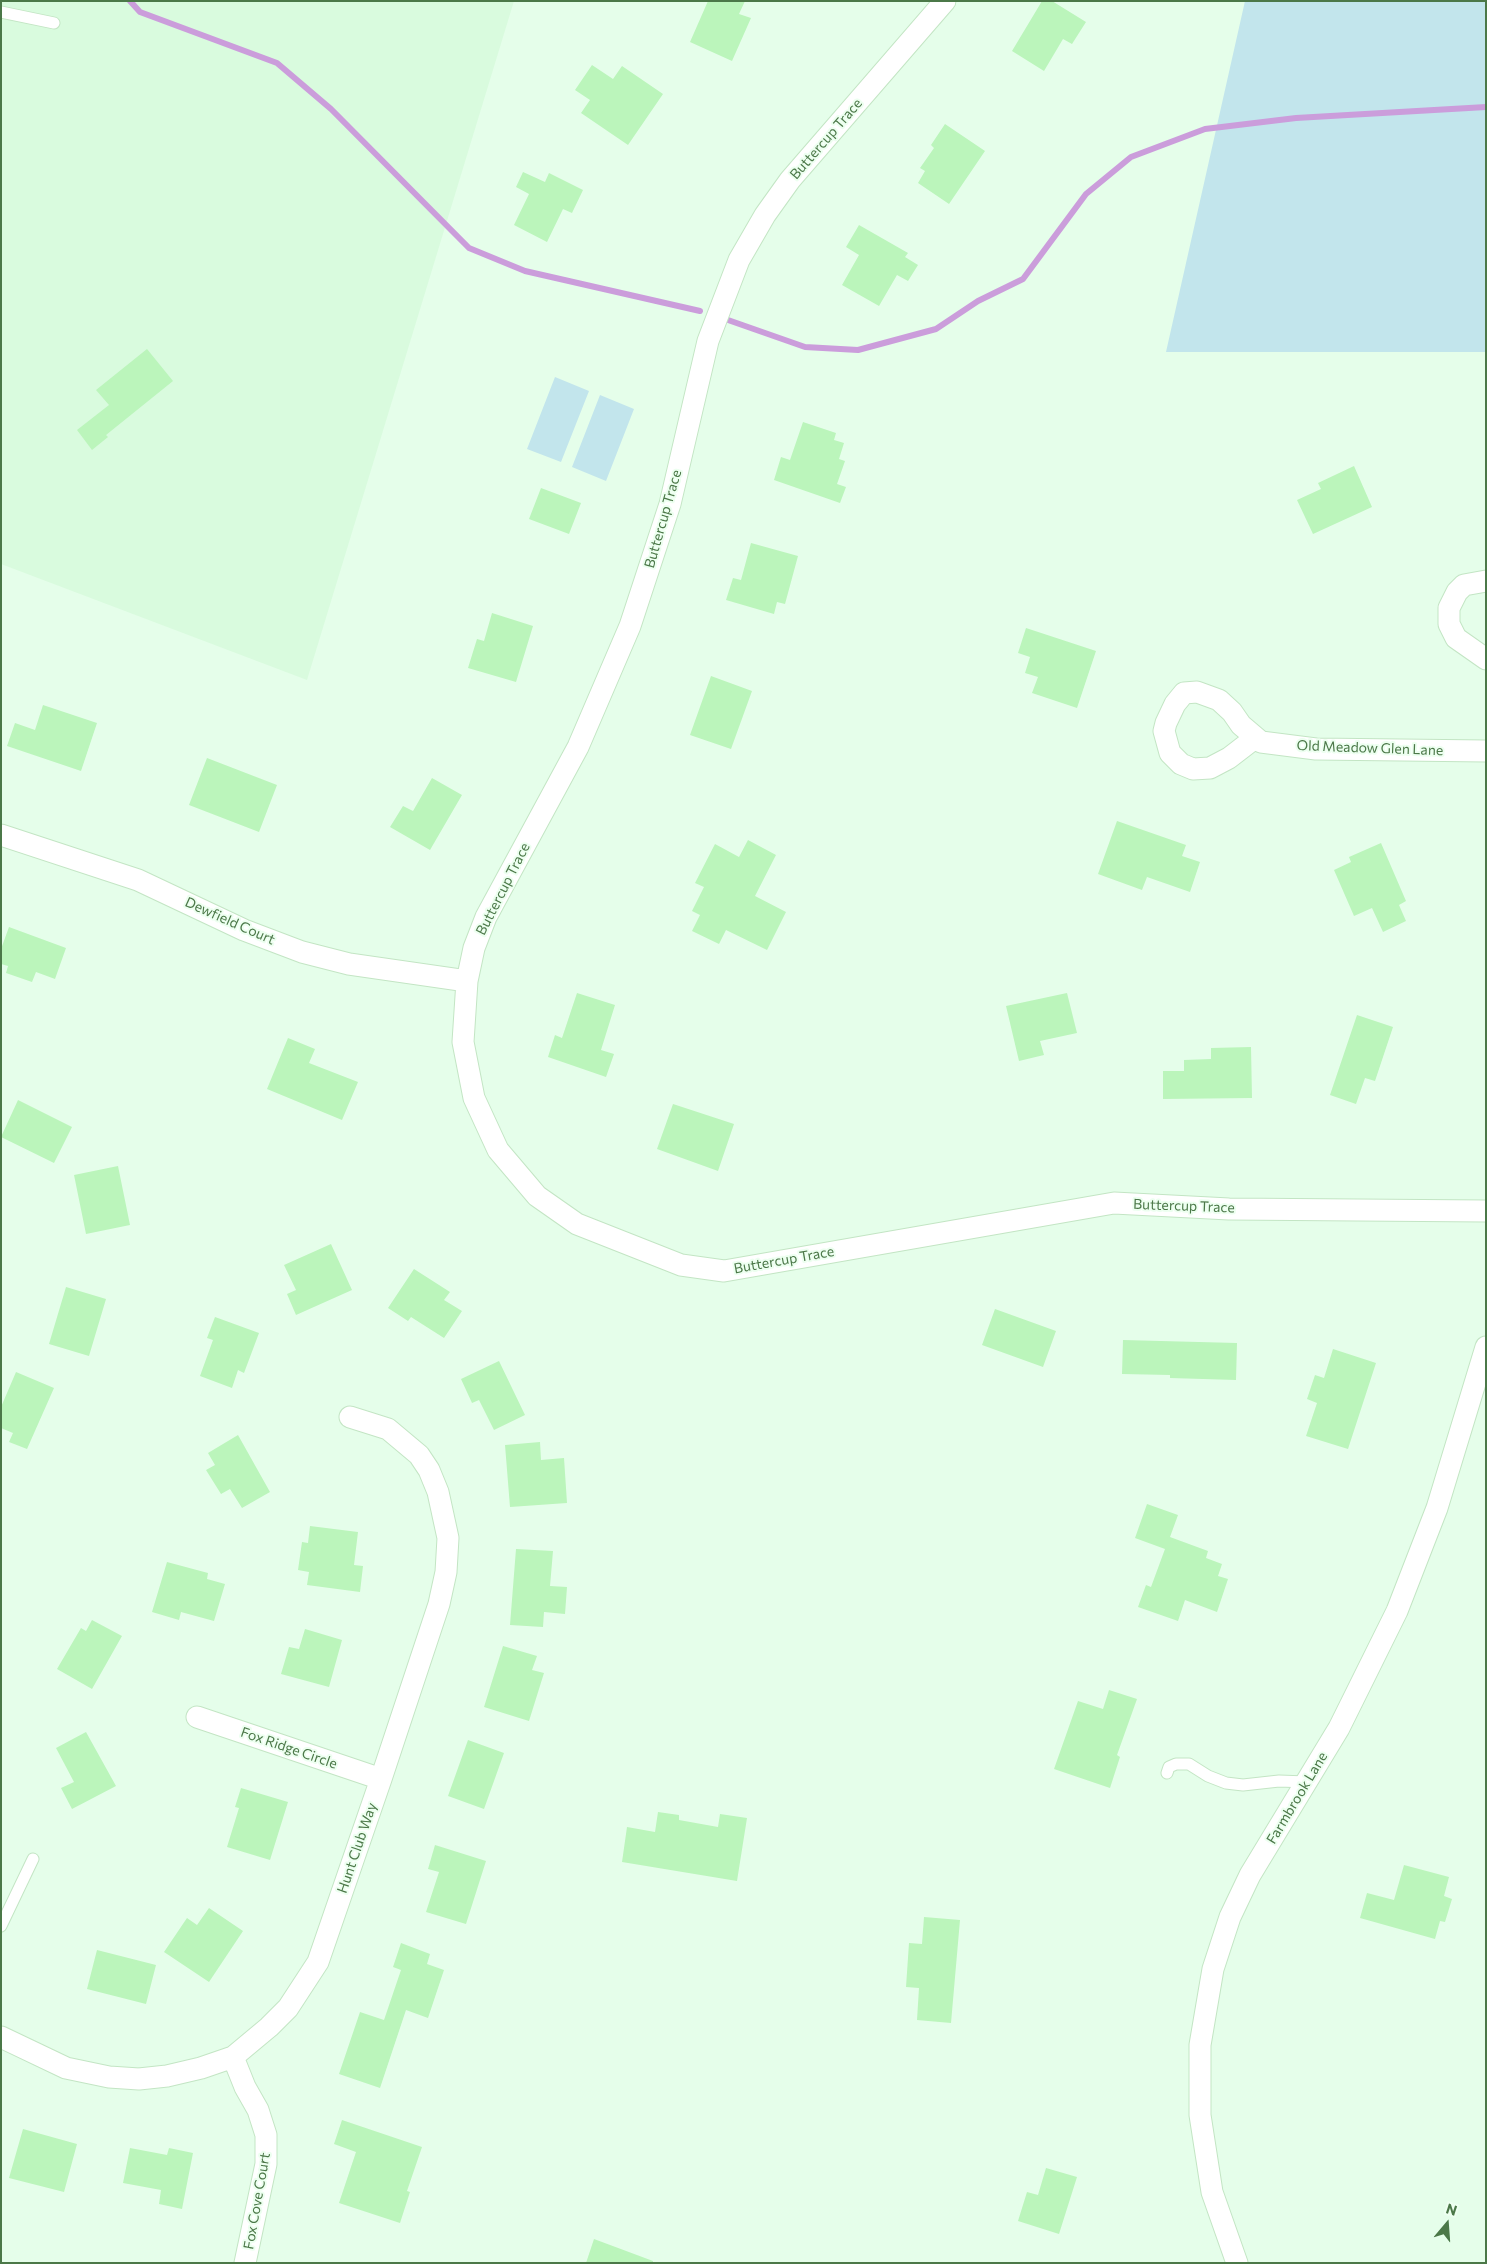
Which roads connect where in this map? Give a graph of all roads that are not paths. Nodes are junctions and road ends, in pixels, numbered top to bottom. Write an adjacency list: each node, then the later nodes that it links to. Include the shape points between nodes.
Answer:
1 (945, 1): 9 (street, Buttercup Trace, via 790,180 739,260 708,341 670,504 630,626 578,747 486,917 474,948)
2 (1, 12): 3 (lane)
3 (54, 23)
4 (1486, 582): 5 (street, via 1464,585 1457,592 1448,616 1448,624 1456,638)
5 (1486, 659)
6 (1255, 738): 7 (street, Old Meadow Glen Lane, via 1261,742 1316,749)
7 (1486, 751)
8 (1, 835): 9 (street, Dewfield Court, via 138,880 244,930 302,952 349,964)
9 (467, 981): 10 (street, Buttercup Trace, via 463,1042 474,1098 498,1150 537,1196 577,1224 681,1265 724,1271 1114,1203 1229,1209)
10 (1486, 1211)
11 (1486, 1347): 16 (street, Farmbrook Lane, via 1437,1508 1397,1611 1339,1728)
12 (350, 1417): 15 (street, Hunt Club Way, via 388,1430 419,1455 438,1492 448,1538 446,1572 438,1604)
13 (197, 1717): 15 (street, Fox Ridge Circle)
14 (1167, 1773): 16 (lane, via 1169,1767 1176,1764 1189,1764 1226,1783)
15 (381, 1779): 20 (street, Hunt Club Way, via 318,1962 288,2008)
16 (1307, 1782): 22 (street, Farmbrook Lane, via 1250,1875 1230,1917 1213,1969 1200,2045 1200,2115 1212,2192)
17 (32, 1859): 18 (lane)
18 (1, 1926)
19 (1, 2036): 20 (street, Hunt Club Way, via 66,2068 138,2080 201,2068)
20 (233, 2057): 21 (street, Fox Cove Court, via 258,2110 266,2136 266,2164)
21 (246, 2263)
22 (1237, 2263)

